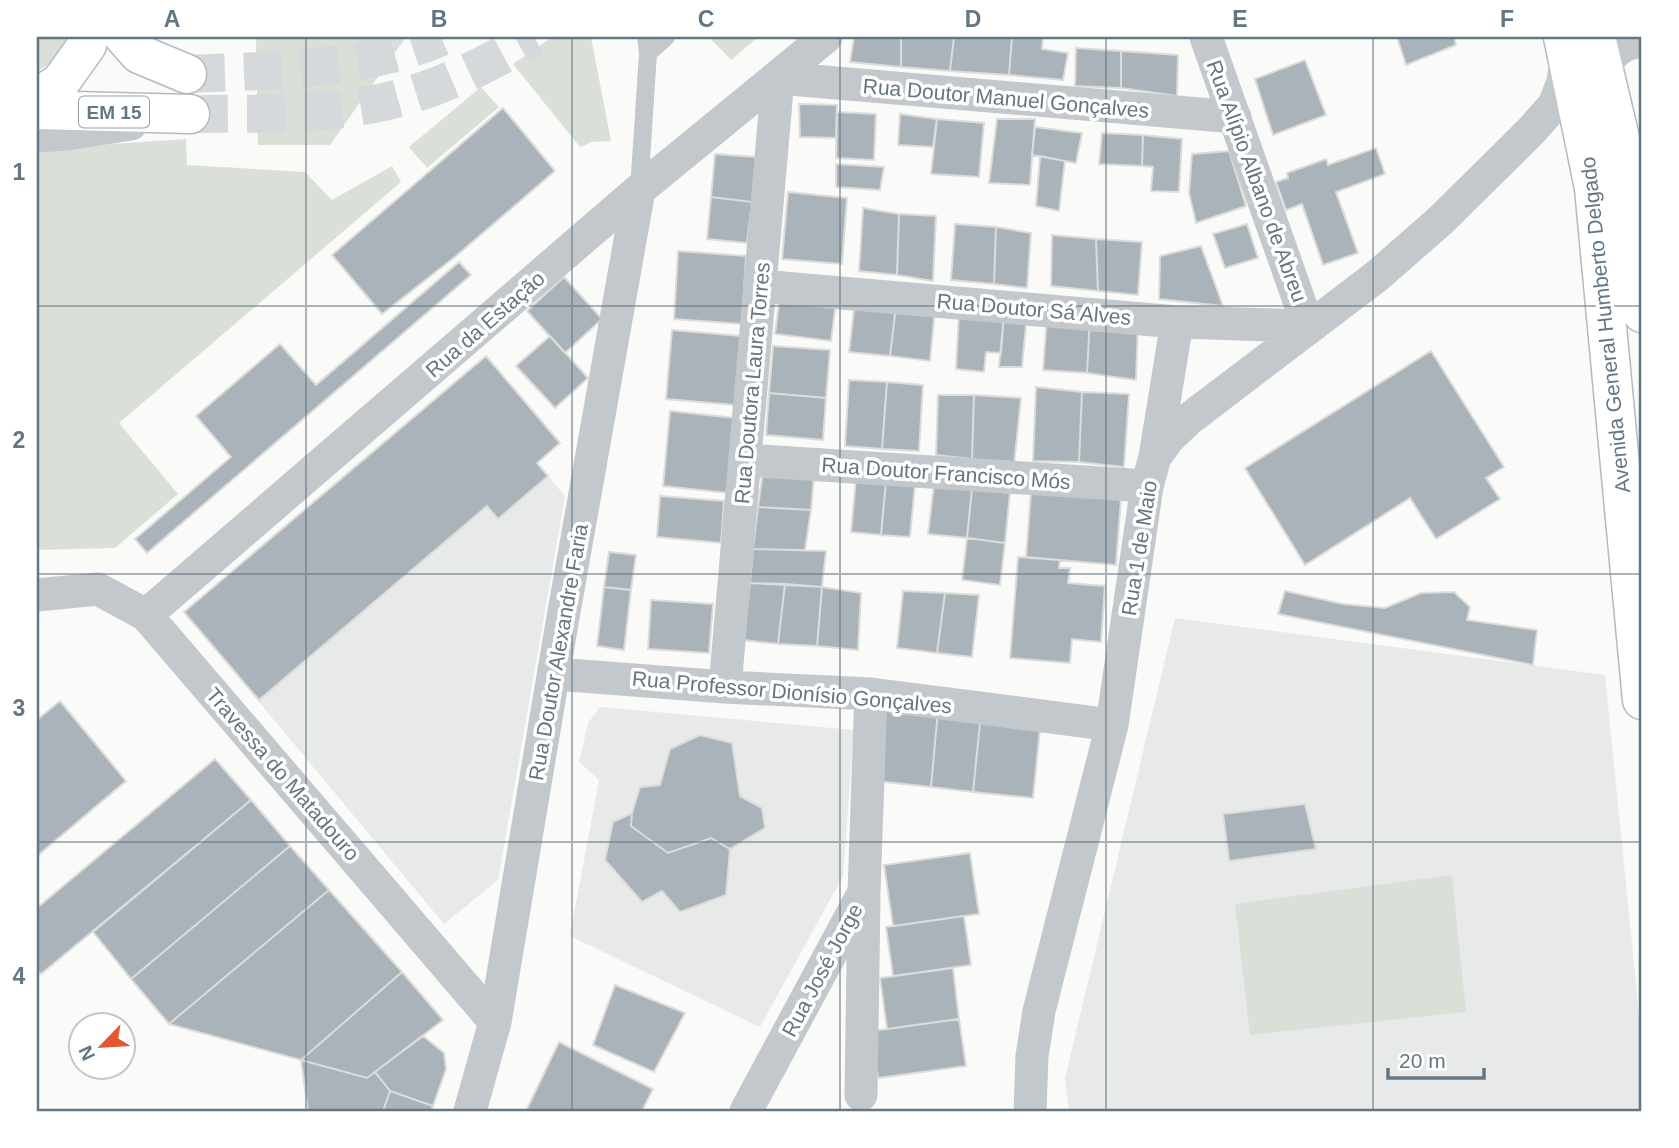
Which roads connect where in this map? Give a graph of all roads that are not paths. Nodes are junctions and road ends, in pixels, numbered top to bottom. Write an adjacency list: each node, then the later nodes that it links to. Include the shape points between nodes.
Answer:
1 (89, 37): 12 (main road, EM 15, via 60,83)
2 (124, 37): 10 (main road, via 139,54)
3 (666, 37): 7 (lane)
4 (826, 37): 11 (street, Rua da Estação)
5 (1206, 37): 15 (street, Rua Alípio Albano de Abreu)
6 (1642, 41): 9 (street, via 1616,50 1608,58)
7 (647, 45): 20 (lane)
8 (1565, 48): 16 (street, Rua 1 de Maio, via 1563,82 1553,105); 18 (main road, Avenida General Humberto Delgado)
9 (1600, 55): 19 (main road, Avenida General Humberto Delgado)
10 (187, 74)
11 (778, 78): 15 (street, Rua Doutor Manuel Gonçalves); 20 (street, Rua da Estação); 21 (street, Rua Doutora Laura Torres)
12 (37, 97)
13 (37, 110): 14 (main road, EM 15)
14 (190, 114): 17 (street)
15 (1235, 117): 24 (street, Rua Alípio Albano de Abreu)
16 (1531, 131): 18 (street, via 1557,131 1571,137); 24 (street, Rua 1 de Maio, via 1413,247)
17 (37, 136)
18 (1588, 158): 32 (main road, Avenida General Humberto Delgado, via 1596,202)
19 (1636, 177): 22 (main road, Avenida General Humberto Delgado)
20 (639, 190): 28 (street, Rua da Estação); 29 (street, Rua Doutor Alexandre Faria)
21 (760, 286): 23 (street, Rua Doutor Sá Alves); 25 (street, Rua Doutora Laura Torres)
22 (1642, 313)
23 (1177, 322): 24 (street, Rua Doutor Sá Alves); 26 (street)
24 (1308, 326): 26 (street, Rua 1 de Maio, via 1189,419 1169,439)
25 (745, 460): 26 (street, Rua Doutor Francisco Mós); 30 (street, Rua Doutora Laura Torres)
26 (1151, 472): 33 (street, Rua 1 de Maio)
27 (37, 595): 28 (street, Travessa do Matadouro, via 98,589)
28 (146, 615): 35 (street, Travessa do Matadouro)
29 (555, 674): 30 (street, Rua Professor Dionísio Gonçalves); 35 (street, Rua Doutor Alexandre Faria)
30 (725, 687): 31 (street, Rua Professor Dionísio Gonçalves)
31 (871, 694): 33 (street, Rua Professor Dionísio Gonçalves); 34 (street, Rua José Jorge)
32 (1642, 699)
33 (1112, 725): 39 (street, Rua 1 de Maio, via 1039,1011)
34 (864, 892): 36 (street); 38 (street, Rua José Jorge)
35 (495, 1022): 37 (street, Rua Doutor Alexandre Faria)
36 (861, 1095)
37 (471, 1111)
38 (746, 1111)
39 (1030, 1111)

